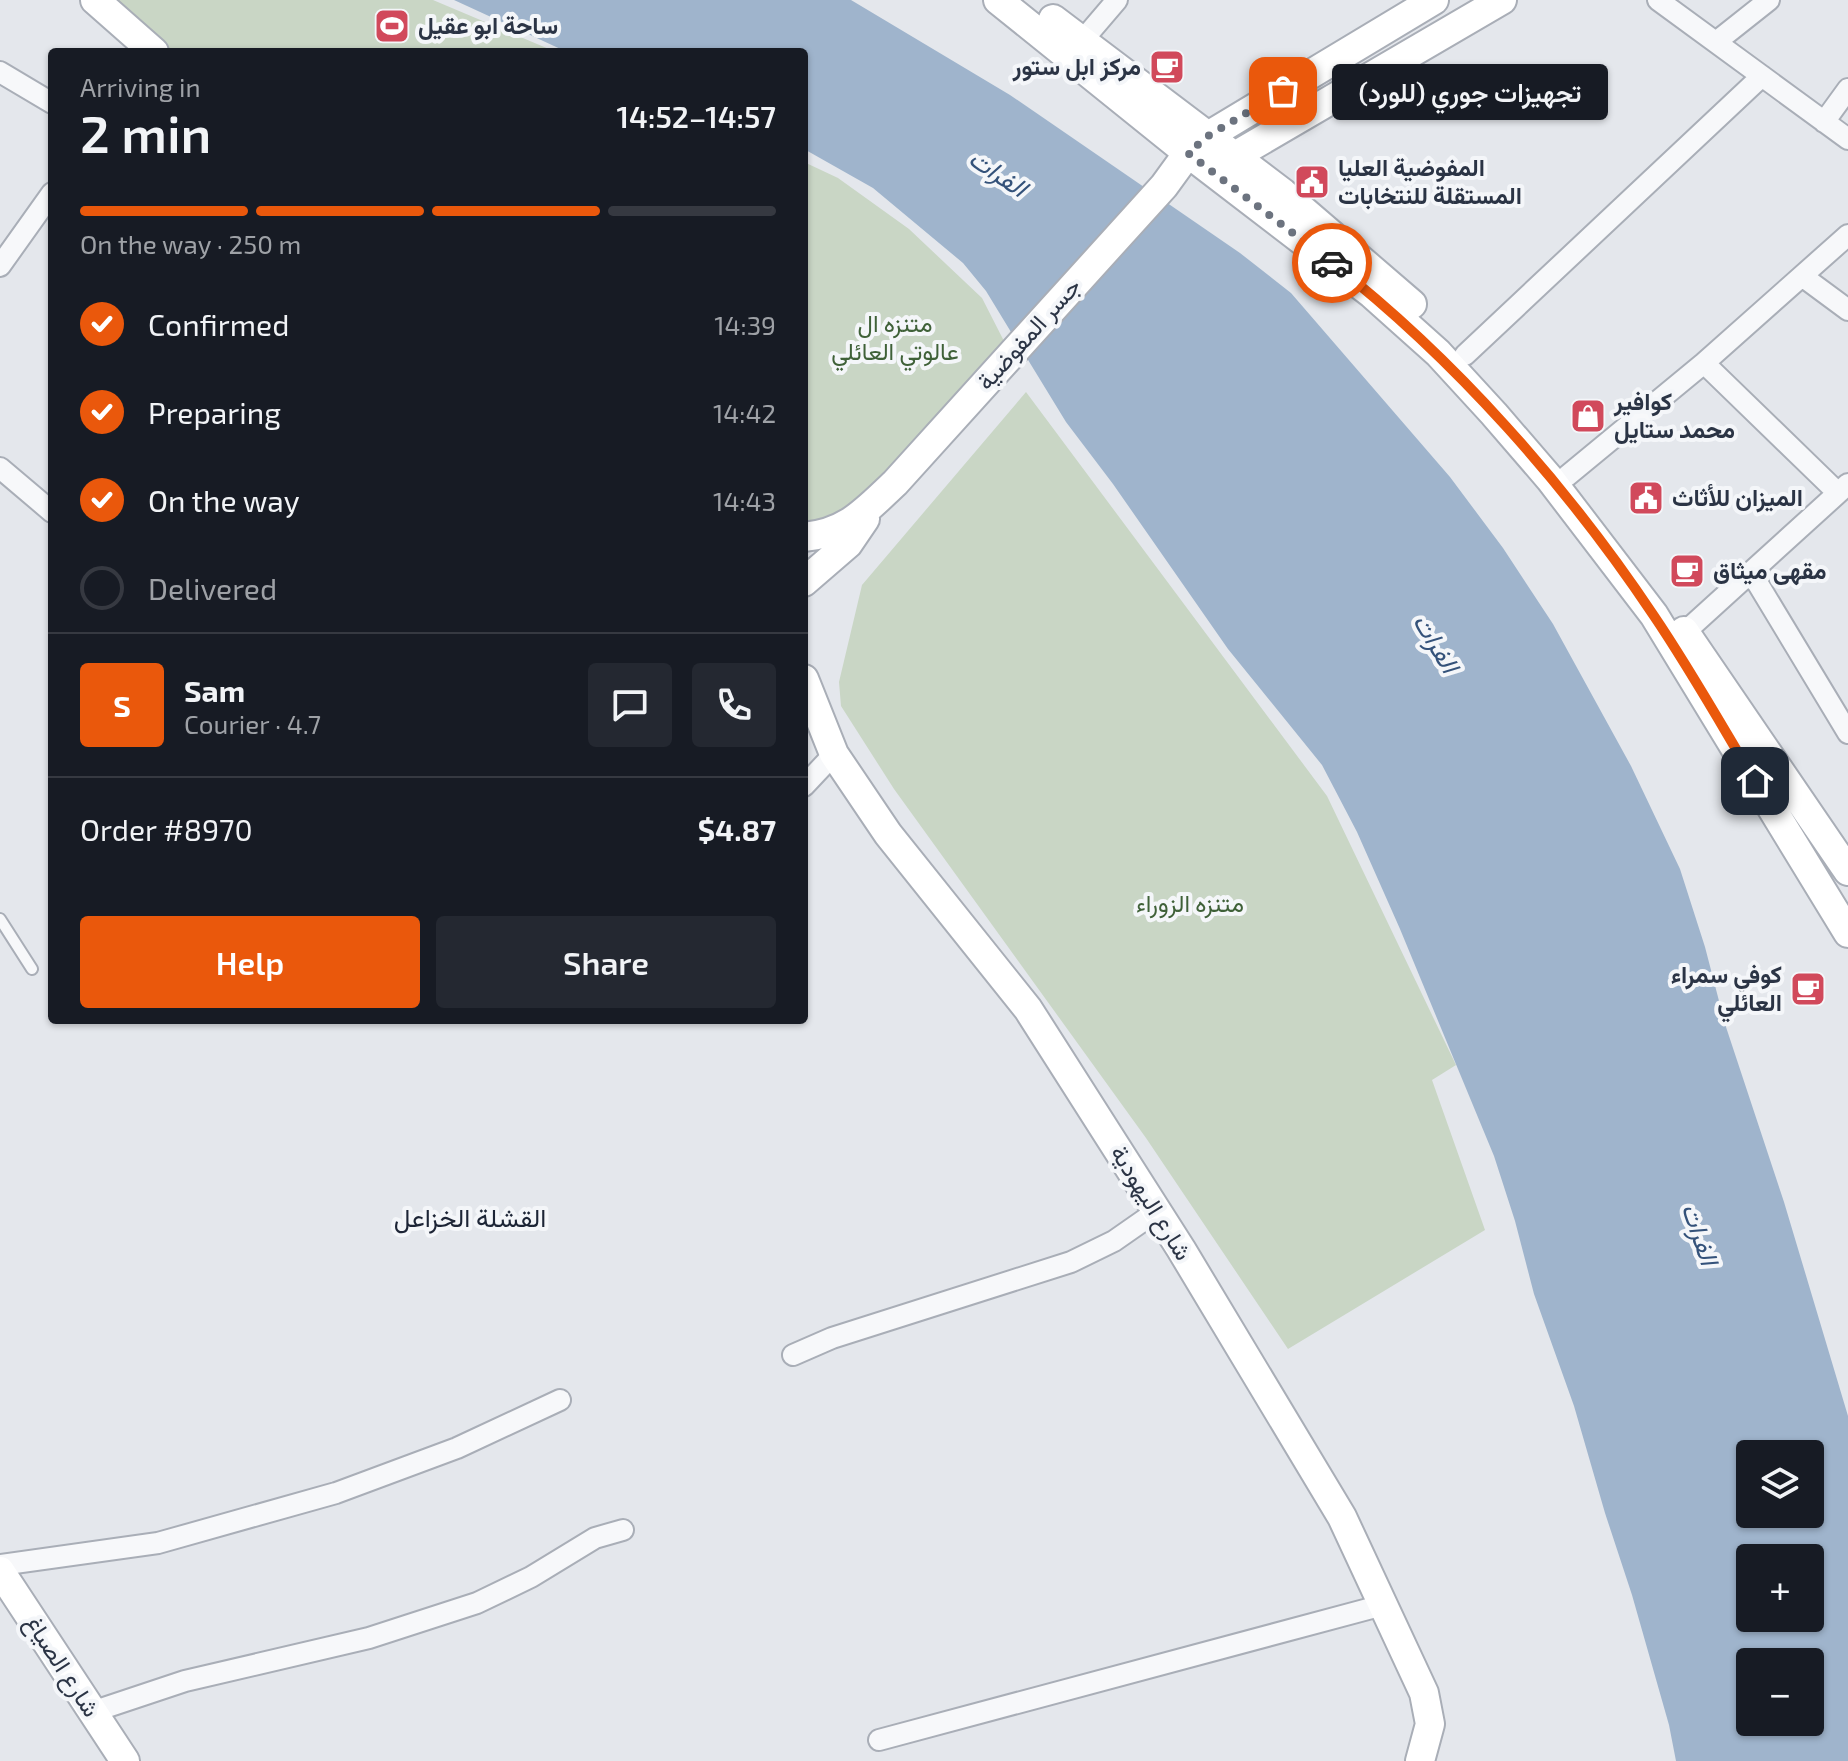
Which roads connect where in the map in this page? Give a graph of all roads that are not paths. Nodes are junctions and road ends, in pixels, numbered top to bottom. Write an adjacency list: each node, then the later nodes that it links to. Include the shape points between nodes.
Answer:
1 (74, 0): 12 (street)
2 (95, 0): 13 (street)
3 (998, 0): 20 (street)
4 (1028, 0): 10 (street)
5 (1117, 0): 10 (street)
6 (1434, 0): 20 (street)
7 (1502, 0): 20 (street)
8 (1658, 0): 11 (street)
9 (1769, 0): 11 (street)
10 (1082, 41): 20 (street)
11 (1716, 42): 15 (street)
12 (124, 48)
13 (149, 48)
14 (0, 72): 17 (street)
15 (1762, 76): 18 (street); 26 (street)
16 (1848, 89): 18 (street)
17 (48, 101)
18 (1824, 122): 19 (street)
19 (1848, 139)
20 (1211, 154): 26 (street, via 1376,271); 31 (street, جسر المفوضية, via 1164,186); 40 (street, via 1438,353 1494,414 1577,512)
21 (48, 199): 23 (street)
22 (1848, 235): 24 (street)
23 (0, 266)
24 (1802, 276): 25 (street); 27 (street)
25 (1848, 310)
26 (1465, 355): 29 (street)
27 (1704, 363): 29 (street); 30 (street)
28 (0, 468): 32 (street)
29 (1567, 476): 36 (street)
30 (1843, 489): 34 (street)
31 (885, 492): 33 (street, via 851,523); 35 (street, via 848,544)
32 (48, 509)
33 (808, 536)
34 (1752, 574): 36 (street); 38 (street)
35 (808, 579)
36 (1685, 632): 40 (street)
37 (808, 689): 39 (street, شارع اليهودية)
38 (1848, 731)
39 (834, 754): 41 (street); 46 (street, شارع اليهودية, via 888,834 1028,1009)
40 (1766, 774): 42 (street); 44 (street)
41 (808, 782)
42 (1848, 871)
43 (0, 919): 45 (lane)
44 (1848, 933)
45 (32, 969)
46 (1157, 1211): 47 (street, via 1071,1262); 51 (street, شارع اليهودية, via 1342,1517)
47 (793, 1355)
48 (560, 1400): 50 (street, via 457,1448 336,1493 158,1543)
49 (623, 1530): 52 (street, via 595,1538 477,1603 369,1638 185,1681)
50 (0, 1568): 52 (street, شارع الصياغ)
51 (1383, 1605): 53 (street); 55 (street, شارع اليهودية, via 1424,1693 1430,1724)
52 (92, 1712): 54 (street, شارع الصياغ)
53 (879, 1740)
54 (125, 1761)
55 (1420, 1761)

